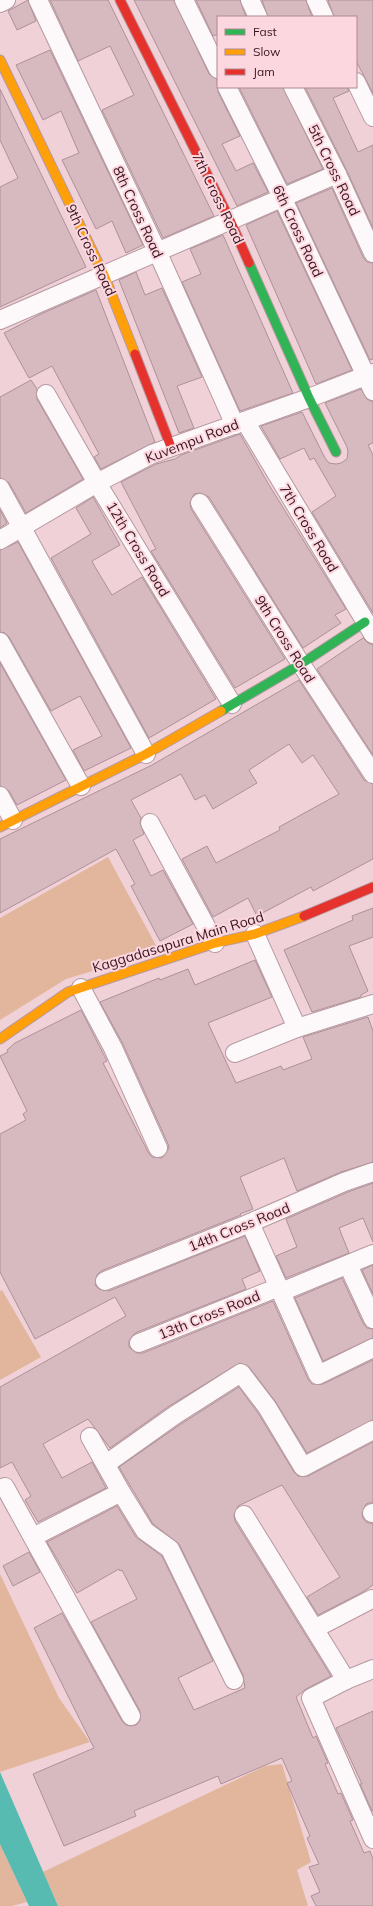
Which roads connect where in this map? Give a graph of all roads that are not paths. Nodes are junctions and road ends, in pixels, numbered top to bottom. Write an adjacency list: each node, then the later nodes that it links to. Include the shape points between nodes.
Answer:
1 (6, 0): 7 (street)
2 (38, 0): 19 (street, 8th Cross Road)
3 (120, 0): 18 (street, 7th Cross Road)
4 (184, 0): 11 (street)
5 (250, 0): 8 (street)
6 (316, 0): 9 (street)
7 (0, 3)
8 (258, 16)
9 (324, 16)
10 (0, 60): 21 (street, 9th Cross Road)
11 (217, 67)
12 (357, 84): 15 (street)
13 (228, 88): 17 (street, 6th Cross Road)
14 (294, 88): 16 (street, 5th Cross Road)
15 (373, 116)
16 (337, 174): 17 (street); 20 (street, 5th Cross Road)
17 (282, 197): 18 (street); 23 (street, 6th Cross Road)
18 (230, 220): 19 (street); 25 (street, 7th Cross Road)
19 (157, 251): 21 (street); 26 (street, 8th Cross Road)
20 (373, 253)
21 (104, 275): 22 (street); 27 (street, 9th Cross Road)
22 (0, 320)
23 (371, 380): 25 (street, Kuvempu Road)
24 (46, 394): 29 (street, 12th Cross Road)
25 (309, 398): 26 (street, Kuvempu Road); 28 (street, 7th Cross Road)
26 (240, 423): 27 (street, Kuvempu Road); 34 (street, 7th Cross Road)
27 (170, 446): 29 (street, Kuvempu Road)
28 (336, 452)
29 (98, 483): 32 (street, Kuvempu Road); 37 (street, 12th Cross Road)
30 (0, 488): 32 (street)
31 (200, 503): 36 (street, 9th Cross Road)
32 (22, 527): 33 (street, Kuvempu Road); 38 (street)
33 (0, 540)
34 (369, 628): 36 (street)
35 (0, 642): 40 (street)
36 (301, 664): 37 (street); 39 (street, 9th Cross Road)
37 (232, 704): 38 (street)
38 (146, 754): 40 (street)
39 (373, 774)
40 (81, 786): 43 (street)
41 (0, 796): 43 (street)
42 (150, 823): 46 (street)
43 (7, 824)
44 (373, 887): 45 (street, Kaggadasapura Main Road)
45 (256, 934): 46 (street, Kaggadasapura Main Road); 49 (street)
46 (215, 943): 47 (street, Kaggadasapura Main Road)
47 (81, 988): 50 (street, Kaggadasapura Main Road, via 55,1000); 52 (street, via 113,1048)
48 (373, 1004): 49 (street)
49 (297, 1028): 51 (street)
50 (0, 1039)
51 (235, 1053)
52 (158, 1148)
53 (373, 1172): 54 (street, 14th Cross Road, via 344,1182)
54 (250, 1224): 57 (street, 14th Cross Road); 58 (street)
55 (373, 1254): 56 (street, 13th Cross Road)
56 (348, 1265): 58 (street, 13th Cross Road); 59 (street)
57 (105, 1281)
58 (280, 1290): 60 (street, 13th Cross Road); 61 (street, via 318,1375)
59 (373, 1319)
60 (139, 1343)
61 (373, 1348)
62 (373, 1430): 64 (street, via 303,1467 267,1407 241,1373 175,1415)
63 (90, 1437): 64 (street)
64 (106, 1464): 66 (street)
65 (5, 1487): 68 (street)
66 (122, 1492): 68 (street); 72 (street, via 145,1531 170,1549)
67 (244, 1515): 70 (street)
68 (33, 1537): 74 (street)
69 (372, 1599): 70 (street)
70 (316, 1628): 73 (street)
71 (373, 1669): 73 (street)
72 (234, 1680)
73 (346, 1680): 75 (street, via 311,1698)
74 (131, 1716)
75 (373, 1839)

